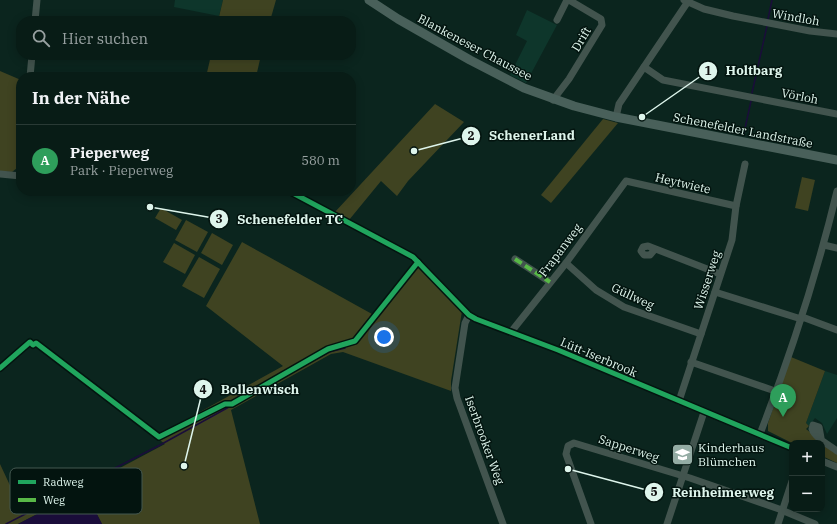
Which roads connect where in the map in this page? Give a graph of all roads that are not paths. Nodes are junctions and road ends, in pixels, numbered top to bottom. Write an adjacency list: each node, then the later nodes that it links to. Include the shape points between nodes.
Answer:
1 (37, 0): 5 (street)
2 (369, 0): 11 (main road, Blankeneser Chaussee, via 494,73)
3 (568, 0): 6 (street, Drift); 11 (street, Drift, via 601,19 602,25)
4 (687, 0): 7 (street, Windloh, via 704,9 733,16); 9 (street)
5 (35, 16)
6 (557, 20)
7 (837, 34)
8 (32, 60): 10 (street)
9 (644, 67): 13 (street, Vörloh, via 663,80); 14 (street, via 619,104)
10 (30, 72)
11 (553, 100): 12 (main road, Blankeneser Chaussee)
12 (574, 106): 14 (main road, Schenefelder Landstraße)
13 (837, 114)
14 (616, 117): 15 (main road, Schenefelder Landstraße)
15 (837, 160)
16 (745, 164): 21 (street, Wisserweg)
17 (0, 174): 18 (street)
18 (16, 176)
19 (626, 181): 21 (street, Heytwiete); 27 (street, Frapanweg)
20 (837, 191): 22 (street)
21 (736, 206): 28 (street, Wisserweg, via 732,240)
22 (824, 245): 23 (street); 32 (street)
23 (837, 248)
24 (655, 249): 28 (street)
25 (515, 259): 29 (street)
26 (416, 260): 31 (street, Lütt-Iserbrook)
27 (566, 263): 29 (street, Frapanweg); 35 (street, Güllweg, via 596,290 624,307)
28 (720, 274): 30 (street, Wisserweg)
29 (550, 282): 34 (street, Frapanweg)
30 (715, 292): 32 (street); 35 (street, Wisserweg)
31 (469, 315): 34 (street, Lütt-Iserbrook); 49 (street, Iserbrooker Weg, via 465,323 455,388)
32 (801, 318): 33 (street); 37 (street)
33 (837, 330)
34 (511, 332): 38 (street, Lütt-Iserbrook)
35 (701, 334): 36 (street, Wisserweg)
36 (691, 362): 37 (street); 38 (street, Wisserweg)
37 (775, 391): 40 (street)
38 (679, 401): 39 (street, Lütt-Iserbrook)
39 (704, 412): 40 (street, Lütt-Iserbrook); 46 (street)
40 (760, 434): 42 (street, Lütt-Iserbrook)
41 (820, 438): 43 (street)
42 (789, 447)
43 (837, 451)
44 (825, 462): 45 (street)
45 (837, 467)
46 (683, 476): 48 (street, Sapperweg); 50 (street, Sapperweg, via 578,443 568,446 567,460); 51 (street)
47 (789, 491): 48 (street)
48 (783, 510): 52 (street); 53 (street, Sapperweg)
49 (503, 524)
50 (591, 524)
51 (667, 524)
52 (778, 524)
53 (815, 524)

